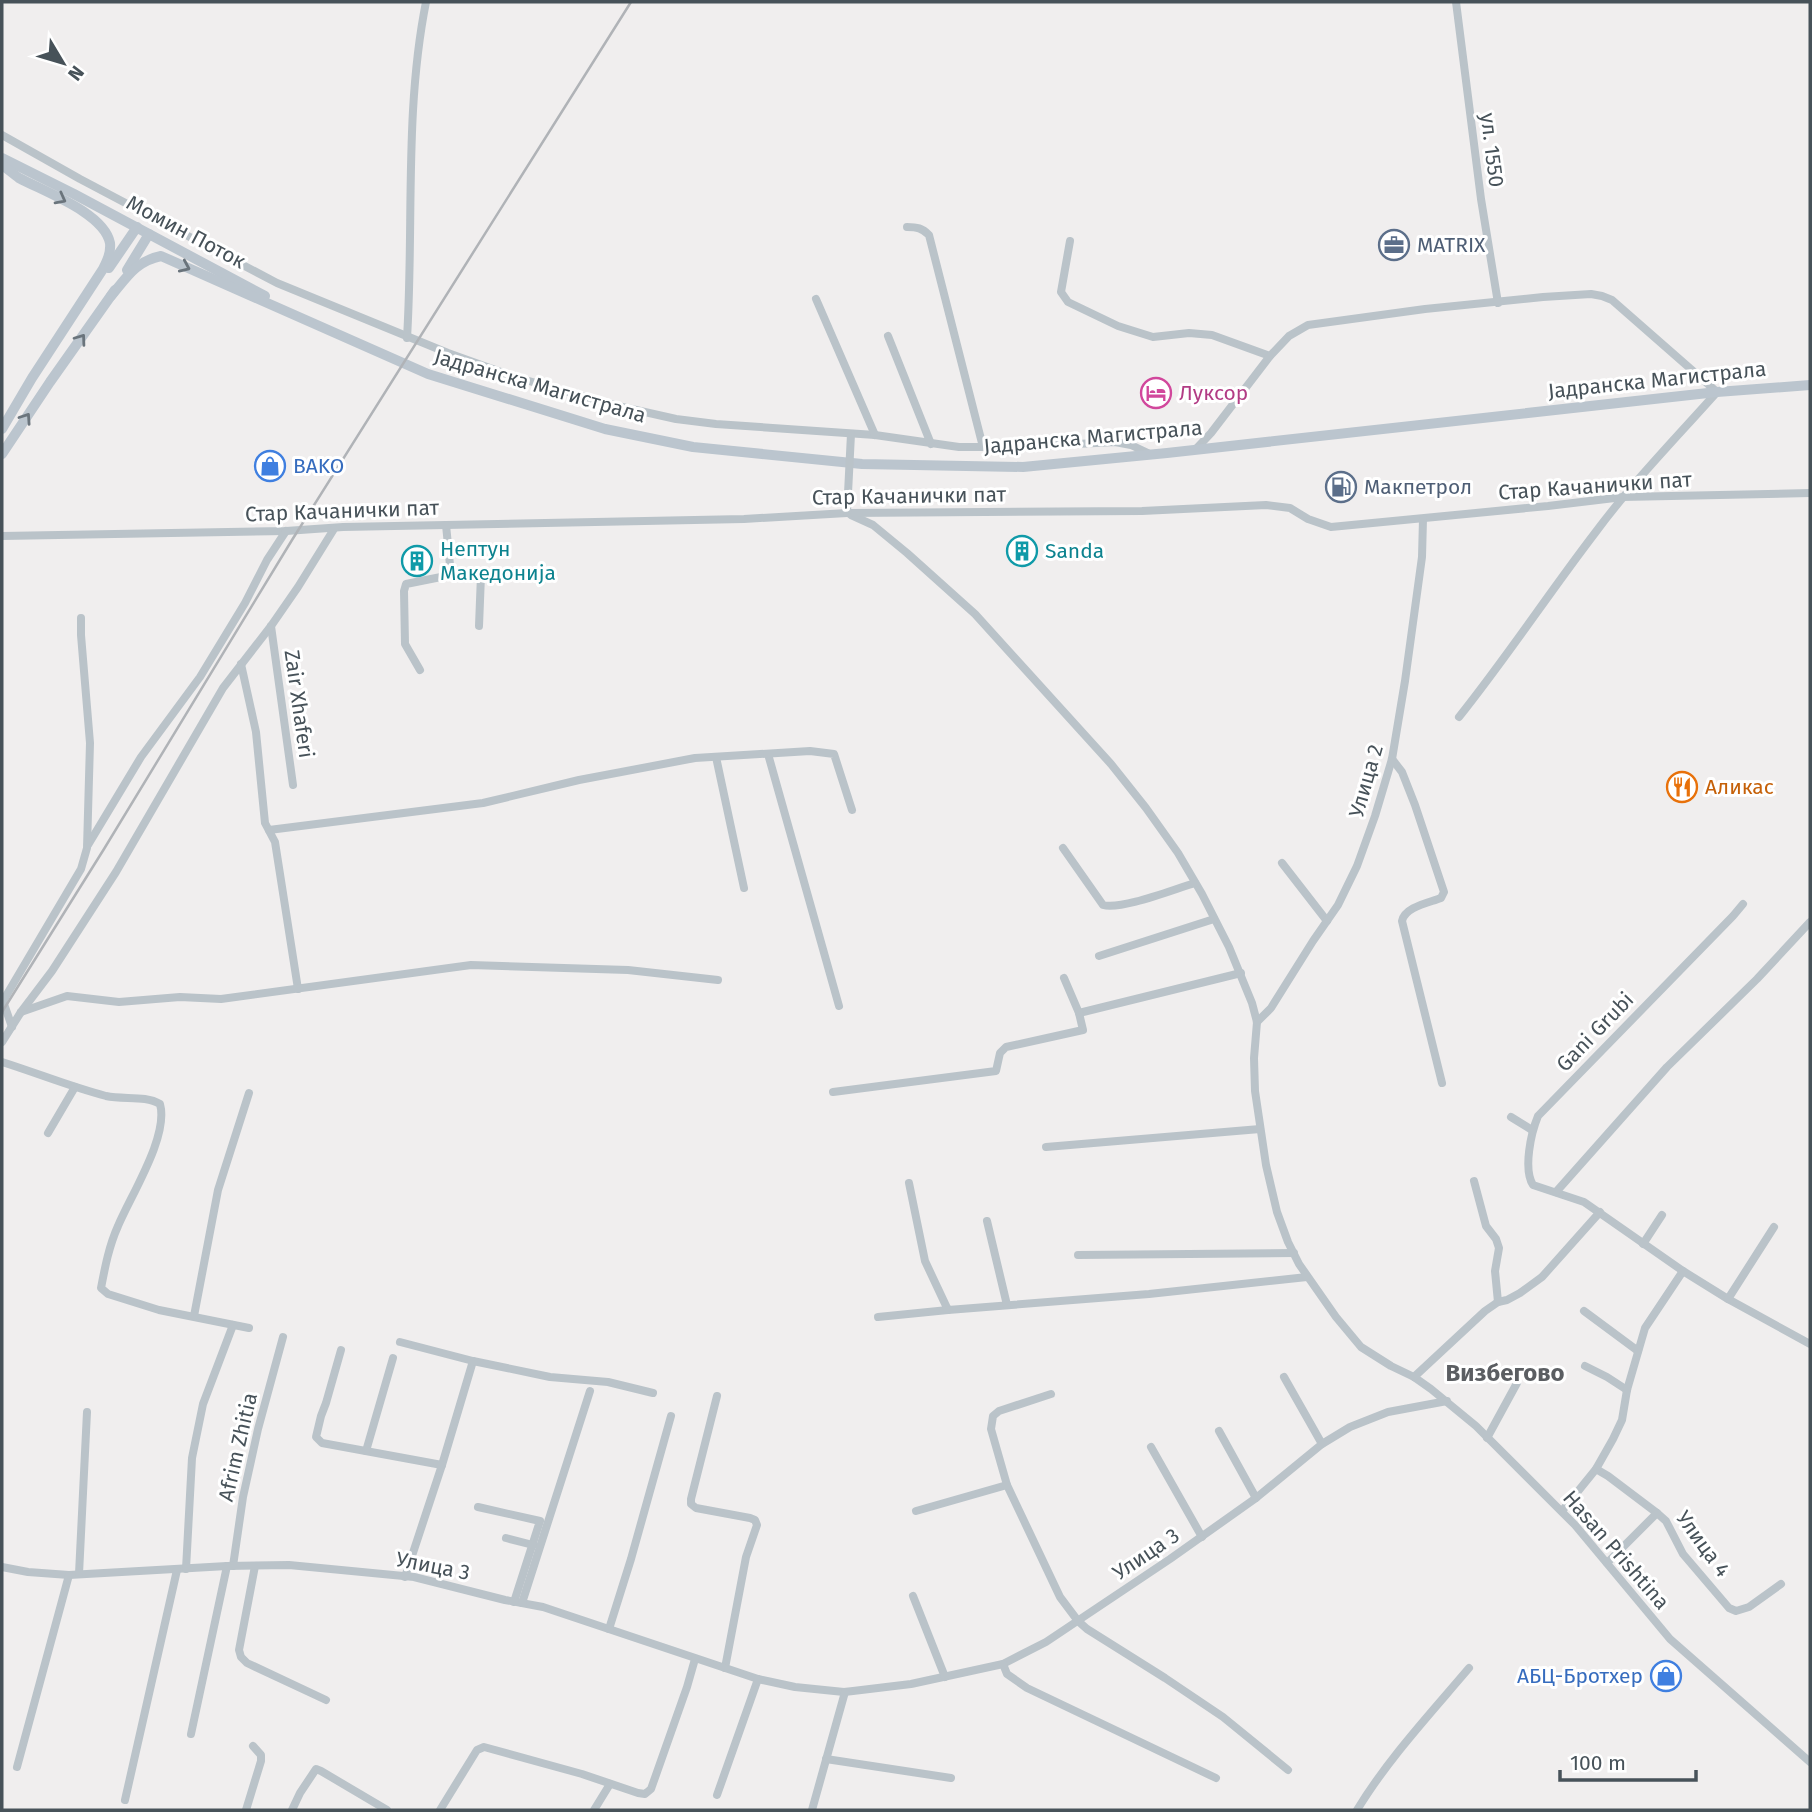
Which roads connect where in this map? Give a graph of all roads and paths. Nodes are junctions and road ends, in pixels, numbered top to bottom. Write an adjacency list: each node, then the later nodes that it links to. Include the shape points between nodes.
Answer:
1 (426, 2): 14 (street, via 414,109)
2 (1456, 2): 12 (street, ул. 1550)
3 (2, 135): 14 (street, via 277,283)
4 (2, 158): 6 (street, Момин Поток)
5 (2, 165): 19 (street, one-way to 19, via 95,219 110,242 103,270)
6 (136, 227): 8 (street, Момин Поток); 19 (street)
7 (907, 227): 23 (street, via 918,227 929,235)
8 (149, 234): 10 (street); 15 (street, Момин Поток)
9 (1070, 241): 16 (street, via 1061,292 1068,302 1153,337 1212,335)
10 (111, 296): 15 (street, one-way to 15, via 137,265 161,256); 25 (street, one-way to 10)
11 (816, 299): 21 (street)
12 (1498, 303): 16 (street, via 1308,325); 18 (street, via 1591,295 1612,300)
13 (888, 336): 22 (street)
14 (407, 338): 20 (street, via 515,377 676,419)
15 (351, 341): 26 (street, Јадранска Магистрала, via 428,374 531,407 605,429 693,447 862,464 934,466 1023,467)
16 (1270, 355): 24 (street)
17 (1810, 385): 18 (street, Јадранска Магистрала)
18 (1717, 391): 24 (street, Јадранска Магистрала); 28 (street)
19 (2, 429)
20 (851, 434): 21 (street); 29 (street, bridge)
21 (875, 435): 22 (street)
22 (932, 444): 23 (street)
23 (983, 447): 26 (street, via 1115,442)
24 (1196, 449): 26 (street, Јадранска Магистрала)
25 (2, 454)
26 (1150, 454)
27 (1810, 493): 28 (street, Стар Качанички пат)
28 (1623, 497): 30 (street, Стар Качанички пат); 41 (street)
29 (846, 513): 30 (street, Стар Качанички пат, via 1142,511 1266,505 1290,508 1331,527); 31 (street, Стар Качанички пат); 51 (street, via 873,525 975,614 1111,764)
30 (1423, 519): 44 (street, Улица 2, via 1422,557)
31 (446, 525): 32 (street, Стар Качанички пат); 35 (street)
32 (334, 528): 33 (street, Стар Качанички пат); 37 (street)
33 (286, 531): 34 (street, Стар Качанички пат); 48 (street, via 200,677 141,757)
34 (2, 536)
35 (451, 575): 38 (street, via 481,575); 40 (street, via 406,584 405,644)
36 (81, 618): 48 (street, via 90,743)
37 (271, 626): 39 (street); 45 (street, Zair Xhaferi)
38 (479, 626)
39 (241, 664): 47 (street); 63 (street, via 116,872)
40 (420, 670)
41 (1459, 717)
42 (768, 754): 43 (street); 46 (street, via 834,754); 62 (street)
43 (716, 757): 47 (street, via 579,780 483,803); 52 (street)
44 (1392, 759): 55 (street, Улица 2, via 1357,866); 69 (street, via 1415,805 1444,892 1441,898 1402,917)
45 (293, 785)
46 (852, 810)
47 (269, 830): 61 (street, via 275,842)
48 (87, 848): 66 (street, via 81,869 3,1001)
49 (1063, 848): 51 (street, via 1104,905 1111,908)
50 (1282, 863): 55 (street)
51 (1195, 883): 54 (street)
52 (744, 888)
53 (1743, 904): 75 (street, Gani Grubi, via 1545,1108)
54 (1214, 919): 57 (street); 58 (street)
55 (1327, 921): 65 (street, Улица 2, via 1271,1008)
56 (1810, 922): 80 (street, via 1667,1068)
57 (1099, 956)
58 (1241, 974): 64 (street); 65 (street)
59 (1064, 978): 64 (street)
60 (718, 980): 61 (street, via 628,970 471,965)
61 (298, 989): 63 (street, via 221,999 119,1002 67,996)
62 (839, 1006)
63 (21, 1012): 66 (street)
64 (1079, 1013): 71 (street, via 1083,1030 1006,1047 999,1053 996,1071)
65 (1257, 1022): 74 (street, Hasan Prishtina, via 1254,1058)
66 (12, 1027): 67 (street)
67 (2, 1042)
68 (2, 1062): 70 (street)
69 (1442, 1083)
70 (75, 1087): 76 (street); 95 (street, via 110,1097 153,1100 162,1111 148,1166 107,1254 101,1289 151,1308)
71 (833, 1092)
72 (248, 1093): 95 (street, via 218,1190)
73 (1511, 1117): 75 (street)
74 (1260, 1129): 77 (street); 86 (street, Hasan Prishtina, via 1278,1212)
75 (1532, 1130): 80 (street, Gani Grubi, via 1531,1183)
76 (48, 1133)
77 (1046, 1147)
78 (1474, 1181): 91 (street, via 1486,1226 1499,1248 1494,1271)
79 (909, 1183): 93 (street, via 925,1261)
80 (1556, 1192): 81 (street, Gani Grubi)
81 (1600, 1212): 85 (street, Gani Grubi); 91 (street, via 1542,1277)
82 (1662, 1215): 85 (street)
83 (987, 1222): 92 (street)
84 (1773, 1227): 90 (street)
85 (1643, 1244): 88 (street, Gani Grubi)
86 (1294, 1253): 87 (street); 89 (street, Hasan Prishtina)
87 (1078, 1255)
88 (1683, 1271): 90 (street, Gani Grubi); 103 (street, via 1645,1328)
89 (1307, 1277): 92 (street); 108 (street, Hasan Prishtina, via 1362,1347)
90 (1728, 1299): 101 (street, Gani Grubi)
91 (1498, 1302): 108 (street)
92 (1007, 1305): 93 (street)
93 (948, 1310): 96 (street)
94 (1584, 1311): 103 (street)
95 (194, 1316): 97 (street)
96 (878, 1317)
97 (233, 1325): 98 (street); 138 (street, via 203,1404 192,1458)
98 (249, 1328)
99 (283, 1337): 135 (street, Afrim Zhitia, via 258,1429)
100 (400, 1342): 105 (street)
101 (1810, 1344)
102 (341, 1350): 122 (street, via 316,1437 322,1443)
103 (1638, 1351): 110 (street)
104 (393, 1358): 122 (street)
105 (473, 1361): 112 (street); 123 (street)
106 (1585, 1366): 110 (street)
107 (1284, 1377): 120 (street)
108 (1414, 1377): 115 (street, Hasan Prishtina)
109 (1517, 1383): 119 (street)
110 (1627, 1390): 124 (street, via 1622,1420)
111 (590, 1391): 144 (street)
112 (653, 1393)
113 (1051, 1394): 125 (street, via 992,1416 991,1429)
114 (717, 1396): 149 (street, via 691,1504 750,1518 757,1525 746,1557)
115 (1447, 1401): 119 (street, Hasan Prishtina); 120 (street, Улица 3, via 1373,1417)
116 (87, 1412): 139 (street)
117 (671, 1416): 146 (street)
118 (1219, 1432): 126 (street)
119 (1487, 1438): 129 (street, Hasan Prishtina)
120 (1322, 1444): 126 (street, Улица 3)
121 (1151, 1447): 131 (street)
122 (366, 1451): 123 (street)
123 (442, 1465): 141 (street)
124 (1595, 1469): 129 (street); 130 (street, Улица 4)
125 (1007, 1485): 128 (street); 145 (street, via 1060,1597)
126 (1256, 1498): 131 (street, Улица 3)
127 (478, 1507): 133 (street, via 540,1521)
128 (916, 1511)
129 (1562, 1511): 134 (street, Hasan Prishtina)
130 (1657, 1513): 134 (street); 142 (street, Улица 4, via 1683,1554 1730,1608 1749,1607)
131 (1202, 1537): 145 (street, Улица 3)
132 (506, 1538): 133 (street)
133 (533, 1545): 144 (street)
134 (1607, 1563): 158 (street, Hasan Prishtina, via 1670,1640)
135 (230, 1566): 136 (street, Улица 3); 138 (street, Улица 3); 155 (street, Afrim Zhitia)
136 (255, 1566): 141 (street, Улица 3); 154 (street, via 241,1657)
137 (2, 1567): 140 (street, Улица 3)
138 (182, 1569): 139 (street, Улица 3); 165 (street)
139 (79, 1574): 140 (street, Улица 3)
140 (69, 1575): 159 (street)
141 (405, 1577): 144 (street, Улица 3)
142 (1781, 1584)
143 (913, 1596): 151 (street)
144 (518, 1602): 146 (street, Улица 3)
145 (1078, 1621): 148 (street, Улица 3); 160 (street, via 1223,1717)
146 (610, 1629): 147 (street, Улица 3)
147 (695, 1659): 149 (street, Улица 3); 163 (street, via 651,1788 642,1794)
148 (1003, 1664): 151 (street, Улица 3); 162 (street, via 1007,1674 1027,1688)
149 (725, 1668): 152 (street, Улица 3)
150 (1469, 1668): 172 (street)
151 (945, 1676): 153 (street, Улица 3)
152 (758, 1679): 153 (street, Улица 3); 164 (street)
153 (845, 1692): 157 (street)
154 (326, 1700)
155 (191, 1734)
156 (253, 1746): 166 (street, via 261,1761)
157 (827, 1759): 161 (street); 171 (street)
158 (1810, 1762)
159 (17, 1767)
160 (1287, 1770)
161 (951, 1778)
162 (1216, 1778)
163 (610, 1784): 169 (street, via 484,1747 477,1750); 170 (street)
164 (717, 1795)
165 (125, 1800)
166 (246, 1810)
167 (292, 1810): 168 (street, via 316,1769)
168 (387, 1810)
169 (440, 1810)
170 (594, 1810)
171 (812, 1810)
172 (1357, 1810)

